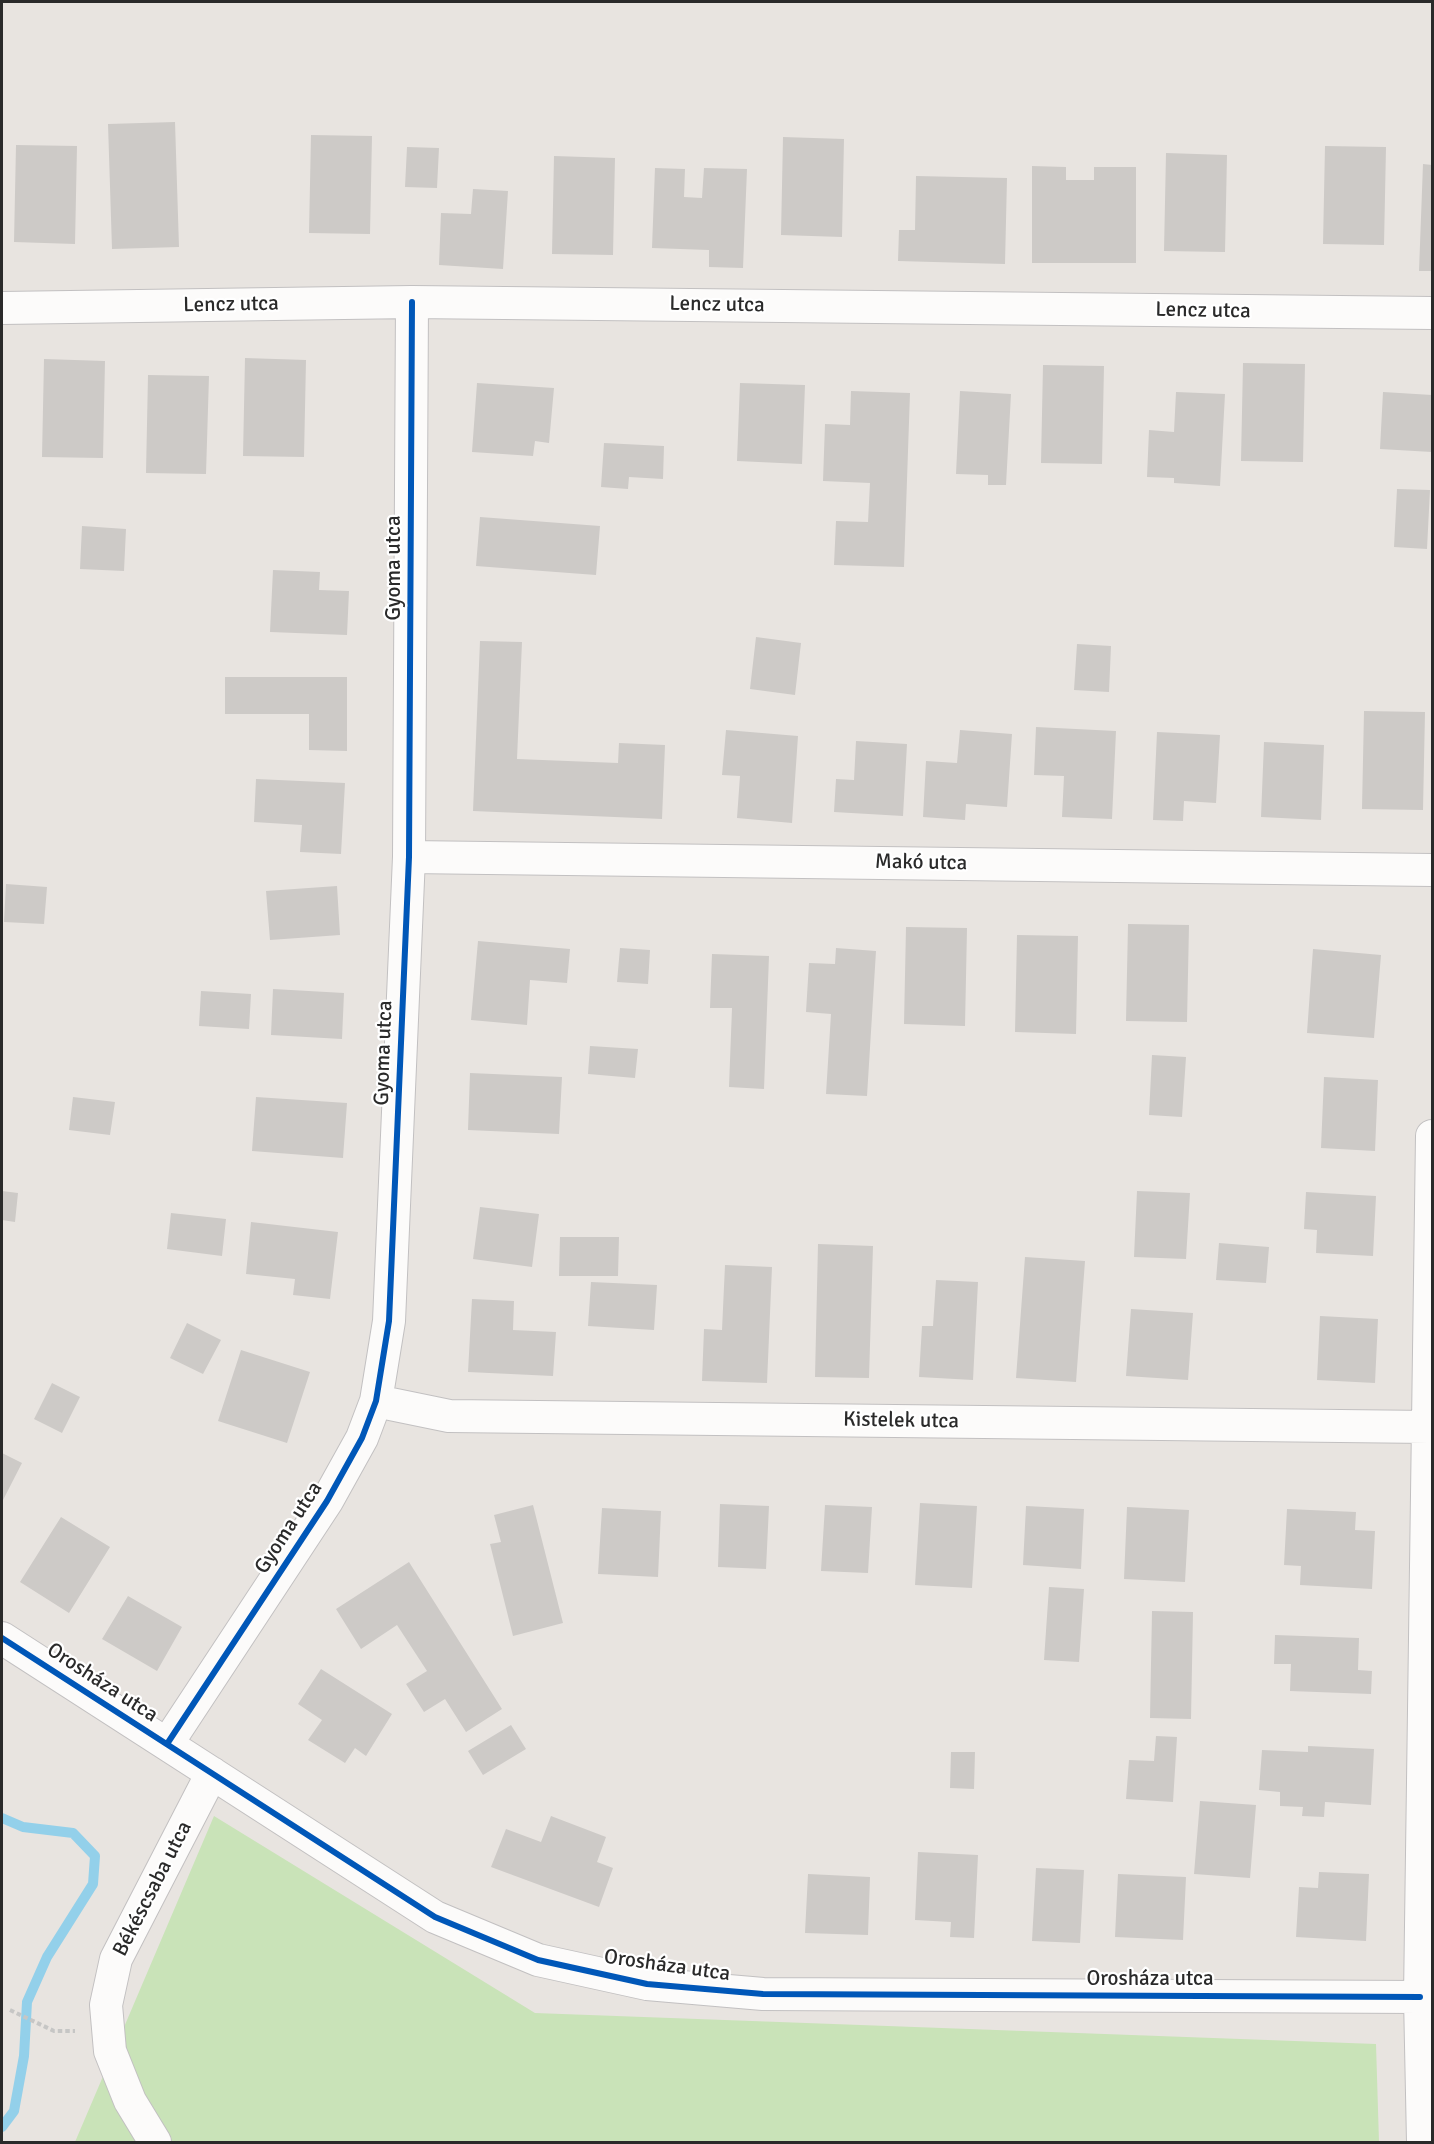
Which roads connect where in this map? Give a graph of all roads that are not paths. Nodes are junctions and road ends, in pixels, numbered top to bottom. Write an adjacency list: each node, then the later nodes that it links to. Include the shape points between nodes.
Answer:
1 (412, 302): 2 (street, Lencz utca); 3 (street, Lencz utca); 4 (street, Gyoma utca)
2 (2, 308)
3 (1432, 313)
4 (409, 857): 5 (street, Makó utca); 7 (street, Gyoma utca, via 389,1321)
5 (1432, 870)
6 (1432, 1136): 8 (street)
7 (376, 1401): 8 (street, Kistelek utca, via 449,1416); 10 (street, Gyoma utca, via 362,1438 327,1502)
8 (1429, 1427): 12 (street)
9 (2, 1638): 10 (street, Orosháza utca)
10 (167, 1744): 11 (street, Orosháza utca)
11 (212, 1773): 12 (street, Orosháza utca, via 435,1917 538,1960 646,1984 763,1994); 13 (street, Békéscsaba utca, via 117,1959 106,2005 110,2051 130,2101)
12 (1420, 1996): 14 (street)
13 (155, 2142)
14 (1423, 2142)

